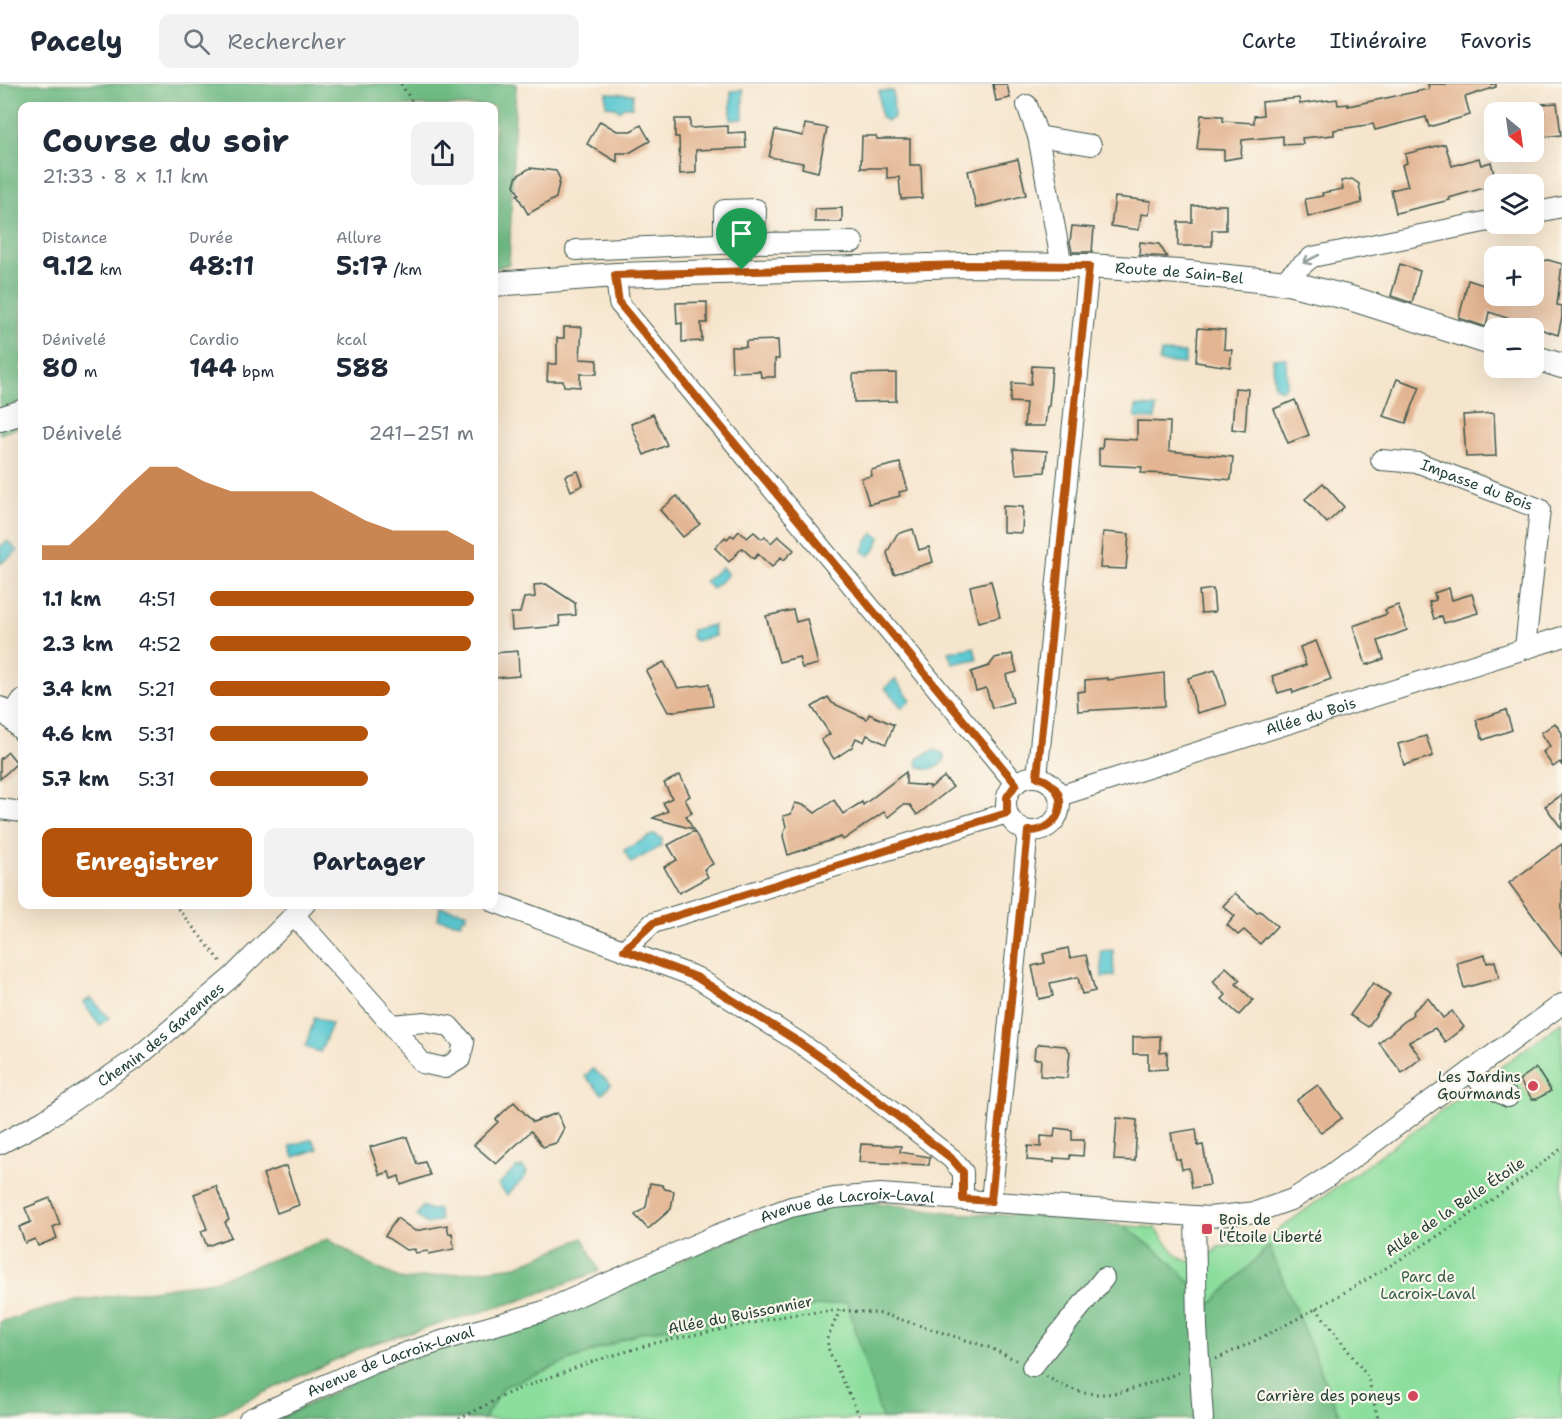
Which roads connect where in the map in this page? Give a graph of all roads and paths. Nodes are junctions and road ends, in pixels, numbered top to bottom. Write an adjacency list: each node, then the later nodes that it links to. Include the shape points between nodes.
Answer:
1 (401, 84): 2 (path)
2 (412, 102)
3 (1027, 105): 4 (street)
4 (1038, 136): 5 (street); 12 (street)
5 (1091, 145)
6 (1562, 207): 7 (street)
7 (1544, 211)
8 (1484, 222): 16 (street, one-way to 16, via 1312,257 1290,276)
9 (853, 242): 10 (street)
10 (740, 243): 11 (street); 14 (street)
11 (576, 250)
12 (1062, 266): 13 (main road, Route de Sain-Bel); 14 (main road, Route de Sain-Bel)
13 (1089, 266): 16 (main road, Route de Sain-Bel); 26 (street)
14 (742, 270): 15 (main road, Route de Sain-Bel)
15 (615, 275): 17 (main road, Route de Sain-Bel); 27 (street, via 619,303)
16 (1288, 283): 18 (main road, Route de Sain-Bel, via 1350,298)
17 (498, 284)
18 (1484, 341)
19 (1544, 360): 20 (main road)
20 (1562, 366)
21 (18, 413): 22 (main road)
22 (0, 419)
23 (1381, 460): 25 (street, Impasse du Bois, via 1419,463 1540,509)
24 (1562, 637): 25 (street, Allée du Bois)
25 (1525, 648): 28 (street, Allée du Bois)
26 (1037, 777): 27 (street); 28 (street, via 1051,784)
27 (1016, 784): 31 (street, via 1007,797)
28 (1059, 796): 32 (street, via 1059,814 1054,822 1038,831)
29 (0, 809): 30 (street)
30 (18, 812)
31 (1007, 813): 32 (street, via 1015,825); 36 (street, via 653,923)
32 (1028, 831): 45 (street)
33 (498, 903): 36 (street)
34 (178, 909): 37 (path)
35 (300, 910): 37 (street, Chemin des Garennes); 39 (street)
36 (624, 950): 44 (street, via 696,977 841,1072 951,1158 963,1172)
37 (233, 976): 42 (street, Chemin des Garennes, via 138,1057 43,1121)
38 (1562, 1004): 40 (street, Avenue de Lacroix-Laval)
39 (392, 1024)
40 (1471, 1071): 41 (street, via 1480,1082); 46 (street, Avenue de Lacroix-Laval, via 1293,1199 1256,1212)
41 (1508, 1097)
42 (0, 1144)
43 (1562, 1148): 48 (path, Allée de la Belle Étoile, via 1464,1218)
44 (963, 1199): 45 (street, Avenue de Lacroix-Laval); 52 (street, Avenue de Lacroix-Laval, via 880,1194 791,1207 719,1234 544,1311 374,1363)
45 (991, 1201): 46 (street, Avenue de Lacroix-Laval)
46 (1195, 1216): 50 (street)
47 (1104, 1278): 51 (street)
48 (1316, 1308): 50 (path, Allée de la Belle Étoile); 56 (path, via 1368,1377)
49 (840, 1310): 51 (path, Allée du Buissonnier, via 883,1314 988,1347); 53 (path, Allée du Buissonnier, via 795,1314 655,1343 511,1392); 54 (path, via 827,1339 829,1351)
50 (1200, 1366): 51 (path, Allée du Buissonnier, via 1107,1395 1084,1394); 55 (street)
51 (1032, 1367)
52 (249, 1419)
53 (459, 1419)
54 (861, 1419)
55 (1203, 1419)
56 (1378, 1419)

